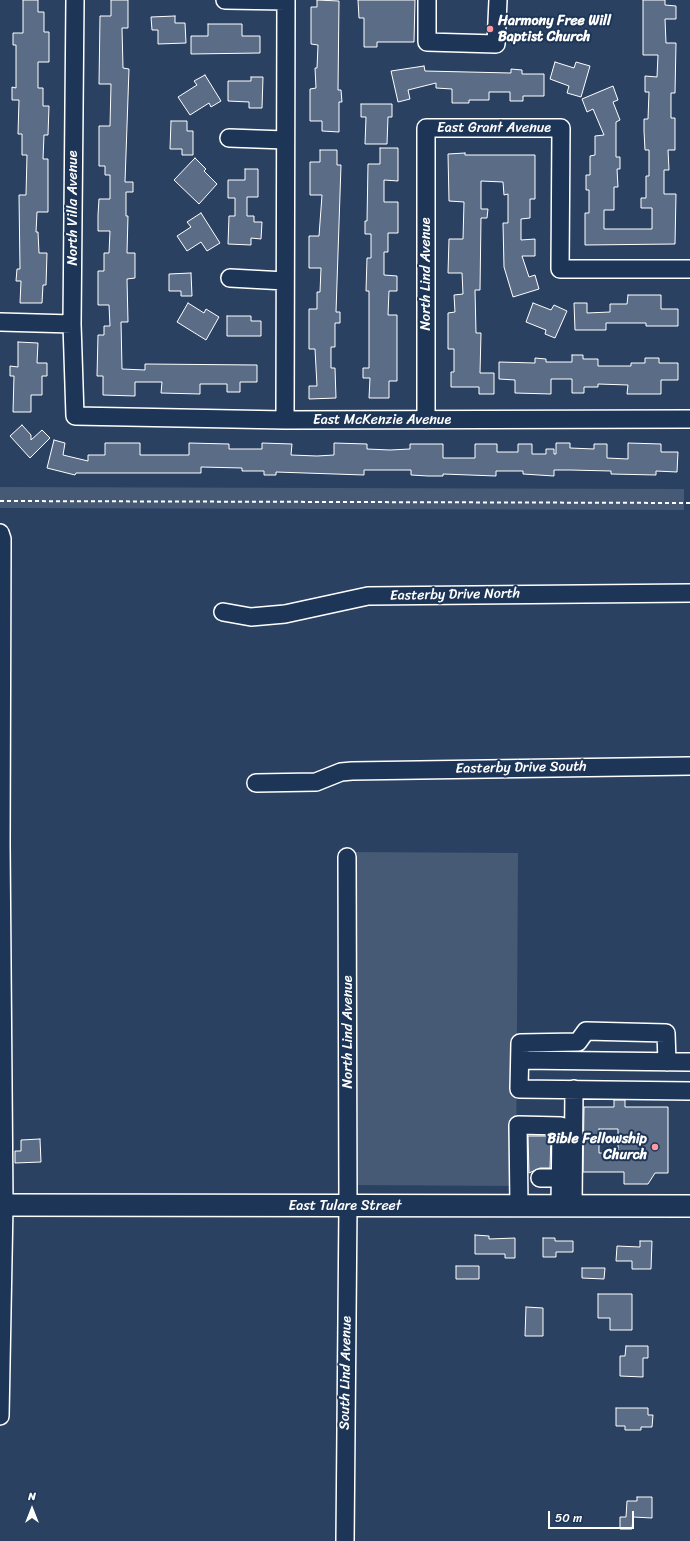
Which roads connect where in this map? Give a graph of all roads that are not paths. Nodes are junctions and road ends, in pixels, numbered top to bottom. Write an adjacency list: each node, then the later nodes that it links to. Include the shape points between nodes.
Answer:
1 (75, 0): 13 (street, North Villa Avenue)
2 (225, 0): 3 (street)
3 (286, 0): 8 (street)
4 (427, 0): 5 (street, via 427,42 496,44)
5 (498, 0)
6 (426, 128): 9 (street, East Grant Avenue, via 561,128 560,269); 17 (street, North Lind Avenue)
7 (229, 138): 8 (street)
8 (285, 140): 11 (street)
9 (690, 269)
10 (230, 278): 11 (street)
11 (285, 281): 16 (street)
12 (0, 322): 13 (street)
13 (72, 324): 14 (street, North Villa Avenue)
14 (75, 416): 16 (street, East McKenzie Avenue)
15 (690, 419): 17 (street, East McKenzie Avenue)
16 (285, 420): 17 (street, East McKenzie Avenue)
17 (426, 420)
18 (0, 533): 23 (street)
19 (690, 593): 20 (street, Easterby Drive North, via 368,596 285,614 251,617)
20 (223, 612)
21 (690, 766): 22 (street, Easterby Drive South, via 352,771 341,772 316,782)
22 (256, 783)
23 (0, 844): 32 (street)
24 (347, 857): 33 (street, North Lind Avenue)
25 (520, 1060): 26 (street); 26 (street, via 520,1043 578,1042 586,1031 666,1033); 28 (street, via 519,1089)
26 (667, 1062): 27 (street)
27 (690, 1062)
28 (574, 1089): 29 (street); 35 (street)
29 (690, 1091)
30 (540, 1178): 31 (street)
31 (561, 1178): 34 (street, via 561,1126 518,1125); 35 (street)
32 (2, 1205): 33 (main road, East Tulare Street); 37 (street)
33 (348, 1206): 34 (main road, East Tulare Street); 38 (street, South Lind Avenue)
34 (519, 1206): 35 (main road, East Tulare Street)
35 (567, 1206): 36 (main road, East Tulare Street)
36 (690, 1206)
37 (0, 1416)
38 (345, 1541)

